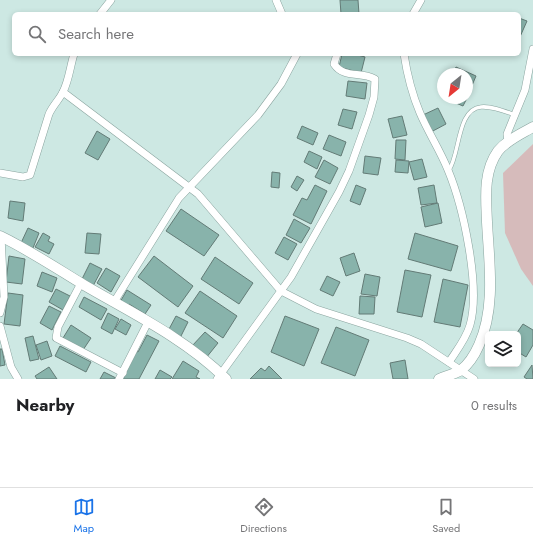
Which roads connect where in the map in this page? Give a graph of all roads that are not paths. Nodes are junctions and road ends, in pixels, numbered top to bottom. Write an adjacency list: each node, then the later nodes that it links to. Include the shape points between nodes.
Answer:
1 (110, 0): 4 (street)
2 (276, 0): 5 (street)
3 (421, 0): 6 (street)
4 (101, 12)
5 (281, 12)
6 (414, 12)
7 (533, 49): 13 (street, via 527,83)
8 (73, 56): 12 (street)
9 (296, 56): 18 (street, via 281,84 258,115)
10 (336, 56): 21 (street, via 334,64 339,70 349,75 369,76 375,79 374,97 339,192)
11 (404, 56): 16 (street, via 408,79 420,113)
12 (63, 92): 17 (street, via 49,114 30,175 23,178); 18 (street)
13 (515, 115): 15 (street); 16 (lane, via 481,107 470,112 463,124)
14 (533, 127): 15 (street)
15 (508, 141): 27 (street, via 494,159 486,184 490,291 484,333 477,350)
16 (448, 171): 26 (street, via 466,235 473,278 472,315 469,326 463,341)
17 (0, 174)
18 (189, 186): 21 (street, via 206,202); 22 (street)
19 (0, 236): 20 (street); 23 (street, via 4,297)
20 (81, 283): 22 (street); 28 (street, via 58,327 56,338)
21 (281, 291): 26 (street, via 316,308 407,338); 29 (street)
22 (114, 302): 24 (street)
23 (0, 312)
24 (148, 322): 28 (street); 29 (street, via 190,350)
25 (0, 326): 30 (street, via 11,367)
26 (449, 362): 27 (street)
27 (461, 369): 31 (street); 32 (street)
28 (121, 376)
29 (221, 377)
30 (18, 379)
31 (439, 379)
32 (474, 379)

